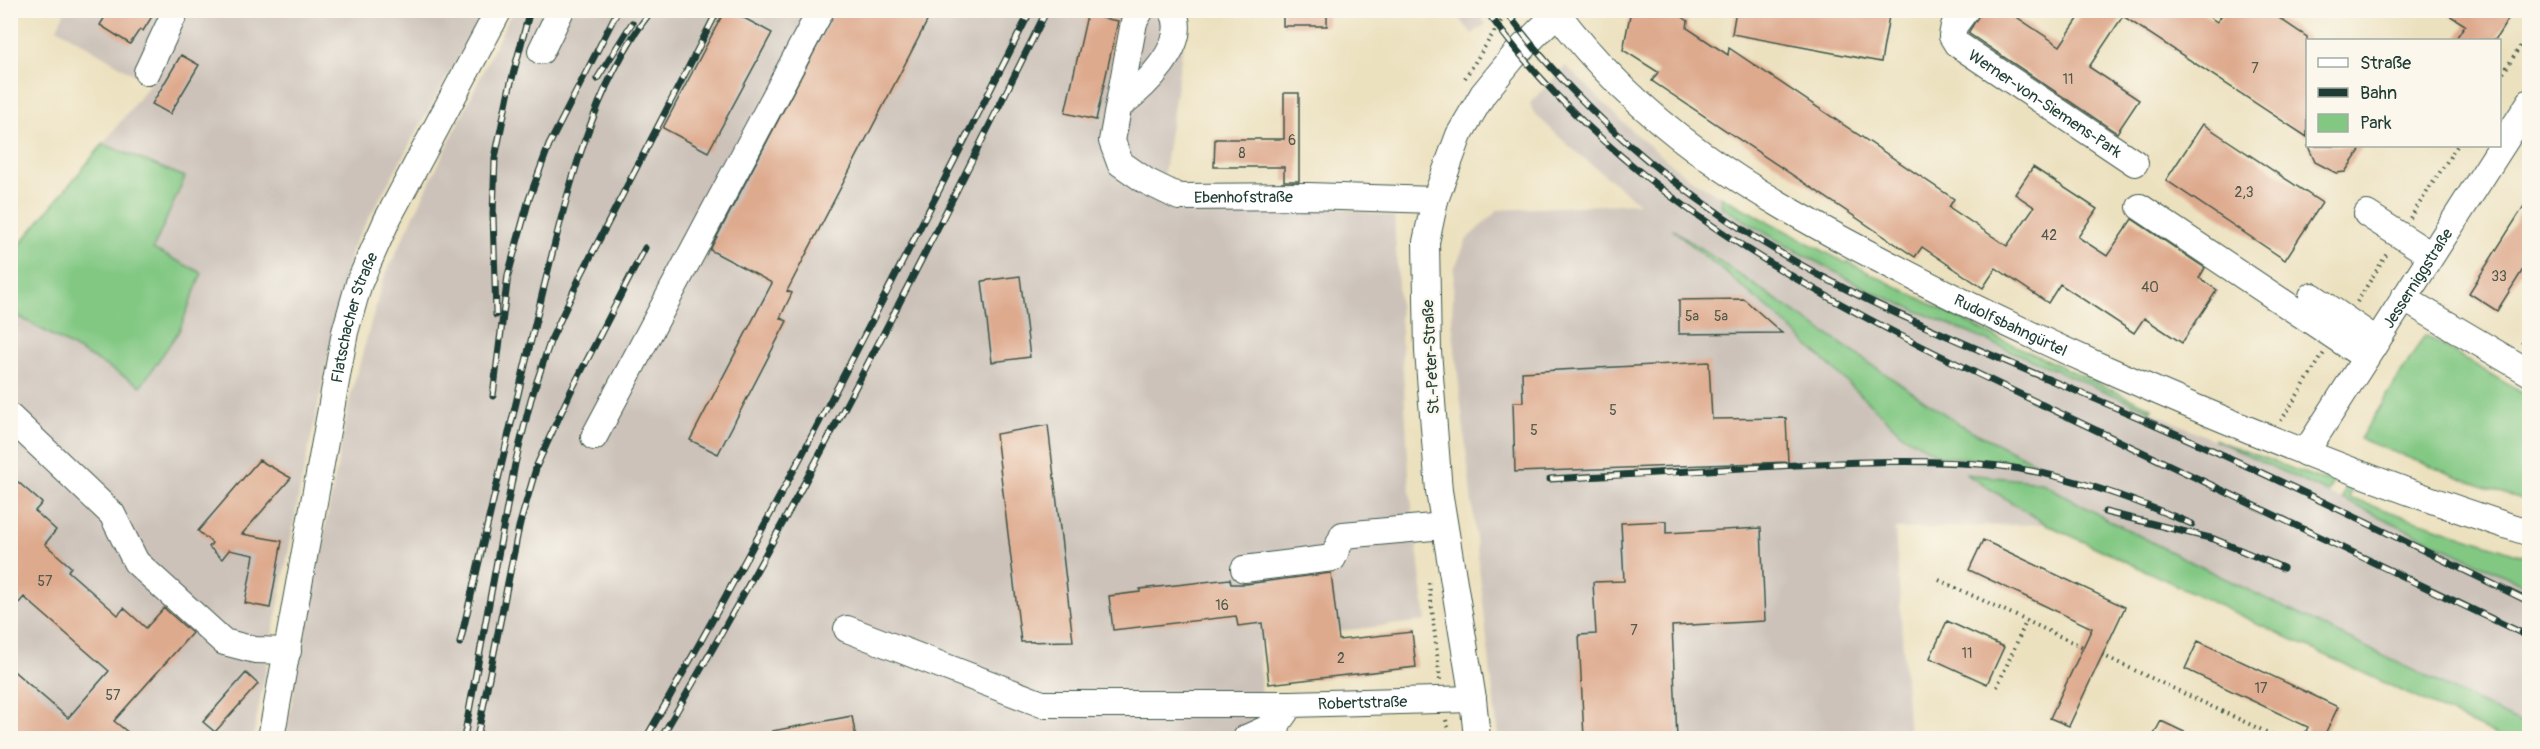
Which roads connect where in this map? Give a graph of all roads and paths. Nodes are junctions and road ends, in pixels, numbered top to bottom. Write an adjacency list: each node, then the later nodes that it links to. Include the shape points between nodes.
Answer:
1 (176, 10): 11 (street)
2 (561, 10): 10 (street)
3 (821, 10): 29 (street)
4 (1141, 10): 13 (street, Ebenhofstraße, via 1134,22)
5 (1172, 10): 13 (street, via 1179,21 1177,35 1158,71)
6 (1966, 10): 16 (street, Werner-von-Siemens-Park, via 1954,26 1952,36 1957,44)
7 (494, 12): 38 (street, Flatschacher Straße, via 387,220 359,283 345,332)
8 (1556, 12): 17 (street, St.-Peter-Straße, via 1483,94 1459,135); 30 (street, Rudolfsbahngürtel, via 1622,88 1658,121 1752,189 1960,302)
9 (2529, 32): 12 (path)
10 (541, 51)
11 (147, 72)
12 (2501, 75)
13 (1119, 106): 17 (street, Ebenhofstraße, via 1112,141 1120,163 1179,197)
14 (2527, 112): 21 (street, Jesserniggstraße)
15 (2456, 147): 20 (path)
16 (2135, 163)
17 (1435, 200): 31 (street, St.-Peter-Straße, via 1426,242 1427,329)
18 (2140, 207): 24 (street)
19 (2367, 214): 20 (street)
20 (2400, 235): 21 (street); 24 (path)
21 (2431, 255): 23 (street, Jesserniggstraße)
22 (2312, 296): 24 (street)
23 (2403, 298): 25 (street, Jesserniggstraße); 26 (street)
24 (2340, 328): 25 (street); 28 (path)
25 (2371, 348): 30 (street, Jesserniggstraße)
26 (2529, 374)
27 (10, 417): 38 (street, via 112,514 136,562 224,642 255,650)
28 (2281, 421)
29 (594, 437)
30 (2305, 453): 32 (street, Rudolfsbahngürtel)
31 (1444, 526): 33 (street, via 1343,535 1334,558); 41 (street, St.-Peter-Straße)
32 (2529, 533)
33 (1244, 569)
34 (1939, 580): 35 (path)
35 (2026, 622): 37 (path); 40 (path)
36 (847, 629): 42 (street, Robertstraße, via 1042,704)
37 (2083, 647)
38 (288, 651): 43 (street, Flatschacher Straße)
39 (2102, 655): 46 (path)
40 (1997, 687)
41 (1473, 699): 42 (street, Robertstraße); 45 (street, St.-Peter-Straße)
42 (1282, 722): 44 (street)
43 (271, 738)
44 (1246, 738)
45 (1477, 738)
46 (2279, 738)

